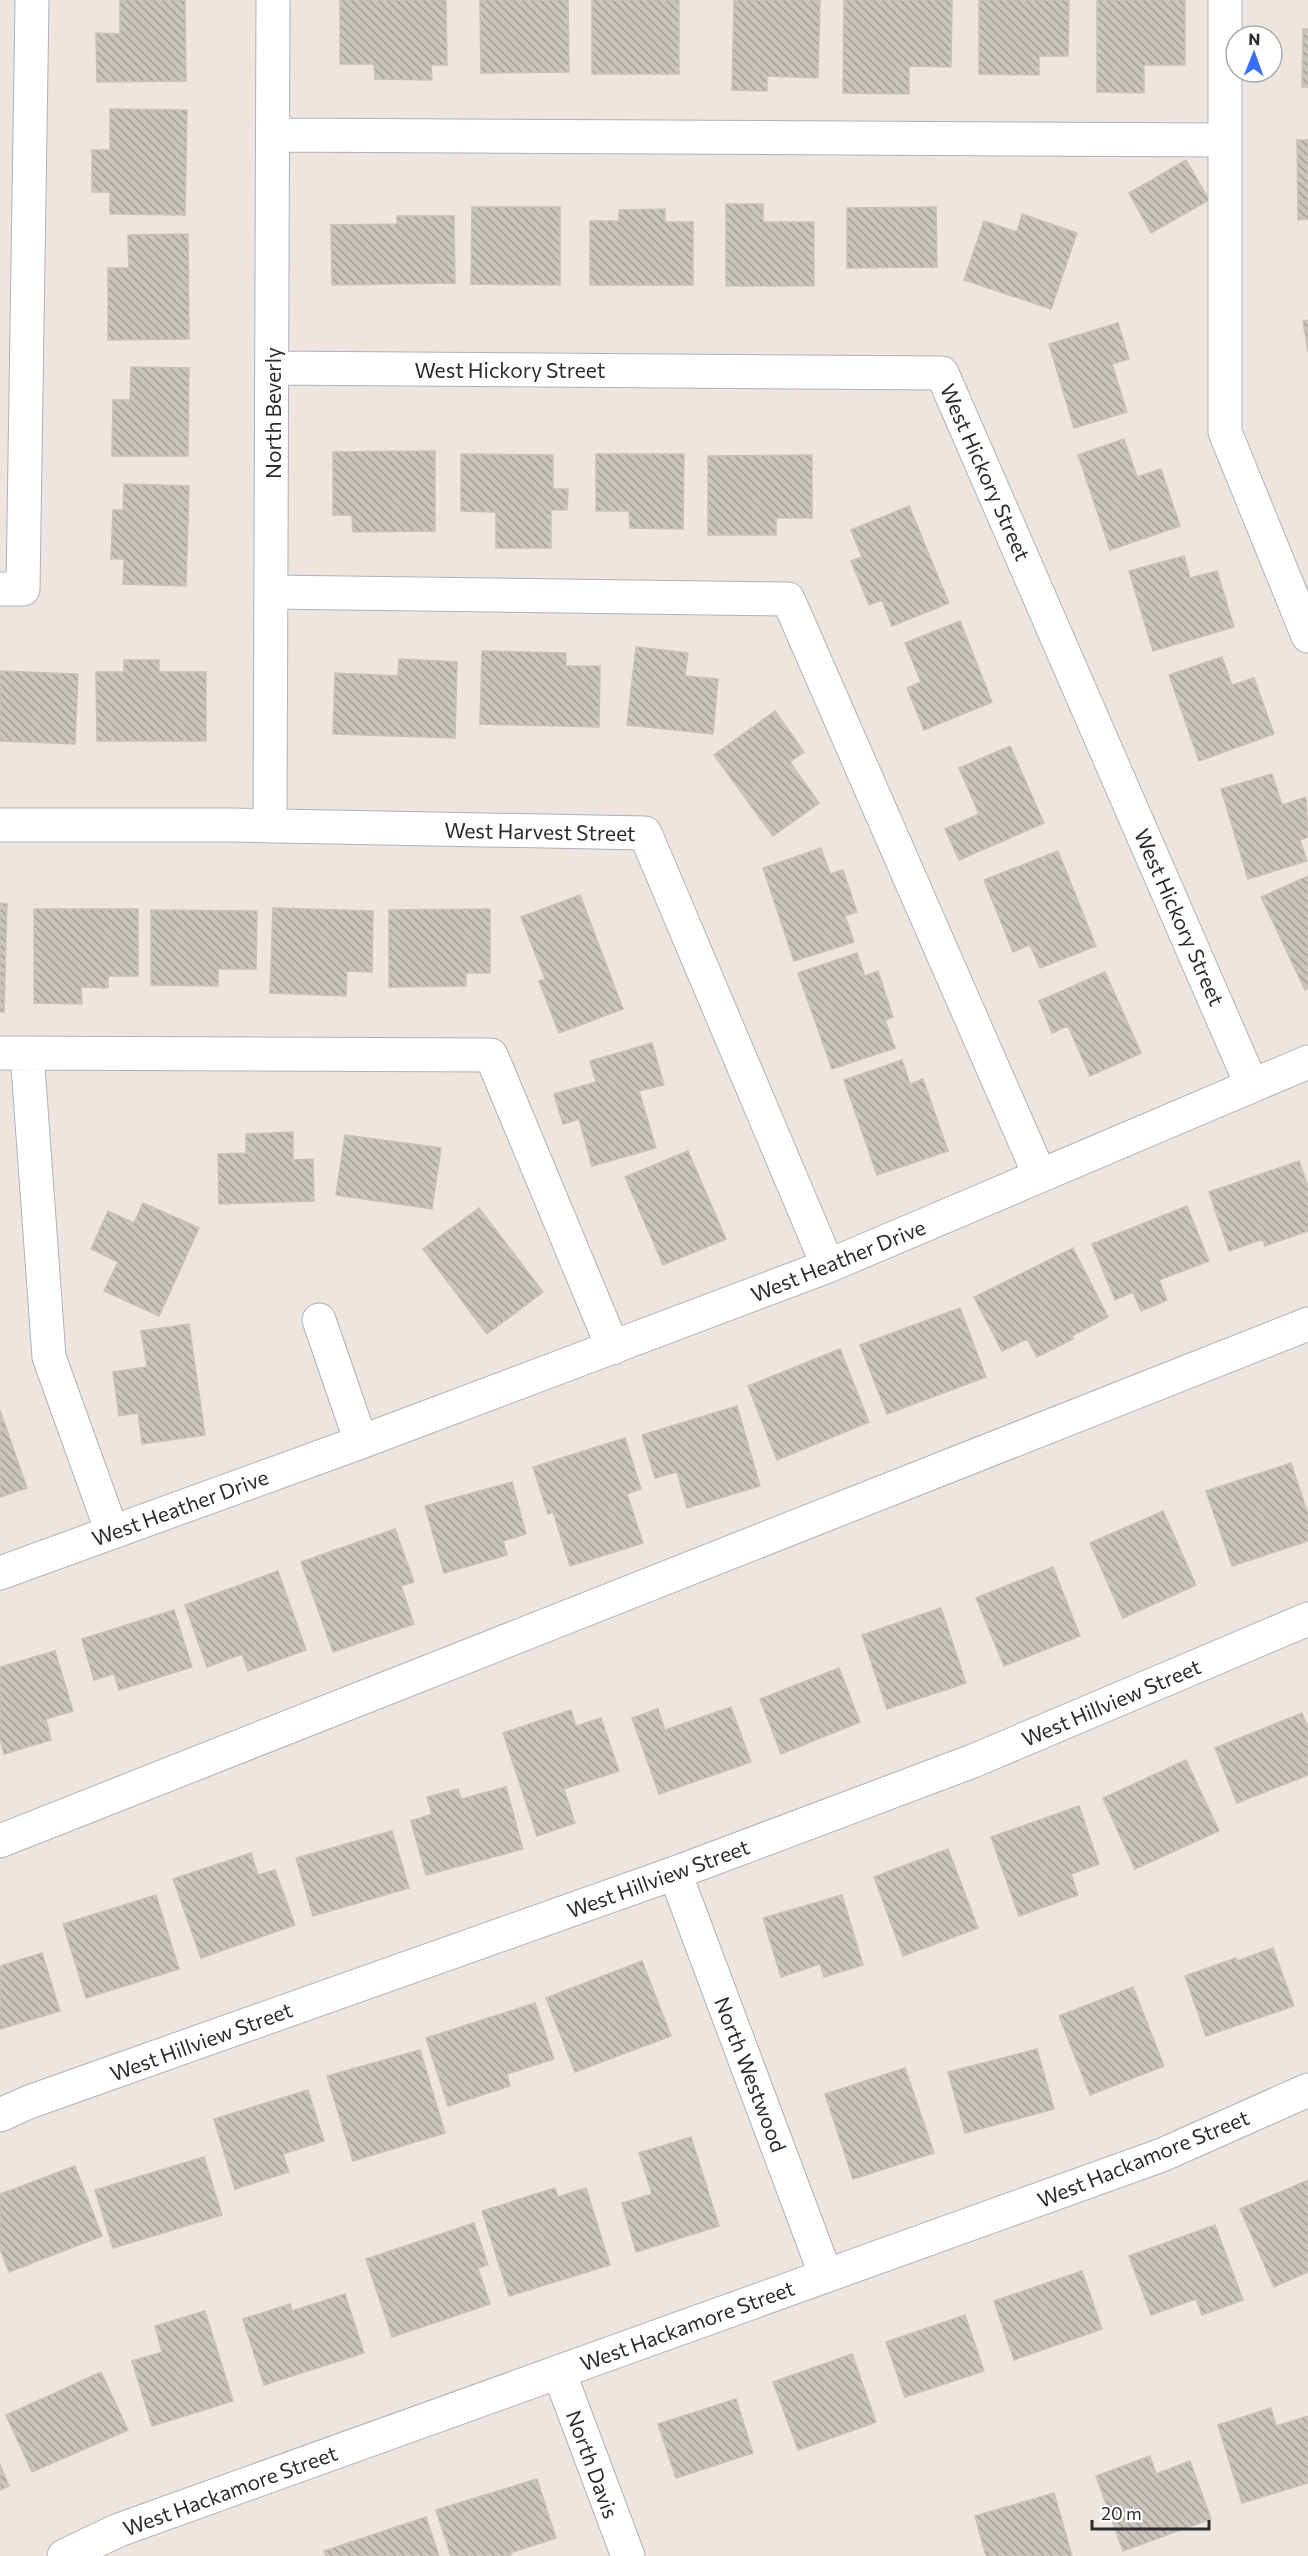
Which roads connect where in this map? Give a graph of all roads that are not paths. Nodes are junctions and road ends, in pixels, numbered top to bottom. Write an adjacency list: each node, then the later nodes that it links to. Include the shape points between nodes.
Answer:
1 (32, 0): 7 (street, via 23,589)
2 (273, 0): 4 (street, North Beverly)
3 (1225, 0): 5 (street)
4 (273, 135): 5 (street); 6 (street, North Beverly)
5 (1225, 140): 9 (street, via 1225,432)
6 (273, 368): 8 (street, North Beverly); 14 (street, West Hickory Street, via 942,373)
7 (0, 589)
8 (272, 592): 11 (street, North Beverly); 15 (street, via 788,599)
9 (1308, 636)
10 (0, 825): 11 (street, West Harvest Street)
11 (270, 826): 16 (street, West Harvest Street, via 645,833)
12 (13, 1053): 19 (street, via 491,1055); 21 (street, via 49,1357)
13 (1308, 1062): 14 (street, West Heather Drive)
14 (1252, 1086): 15 (street, West Heather Drive)
15 (1040, 1176): 16 (street, West Heather Drive)
16 (828, 1266): 19 (street, West Heather Drive)
17 (319, 1320): 20 (street)
18 (1308, 1324): 24 (street)
19 (613, 1348): 20 (street, West Heather Drive)
20 (361, 1442): 21 (street, West Heather Drive)
21 (112, 1532): 22 (street, West Heather Drive)
22 (0, 1573)
23 (1308, 1619): 25 (street, West Hillview Street, via 973,1761)
24 (0, 1841)
25 (675, 1873): 27 (street, West Hillview Street); 28 (street, North Westwood)
26 (1308, 2090): 28 (street, West Hackamore Street, via 1162,2155)
27 (0, 2115)
28 (826, 2276): 29 (street, West Hackamore Street)
29 (559, 2372): 30 (street, West Hackamore Street, via 119,2530); 31 (street, North Davis)
30 (64, 2556)
31 (628, 2556)

